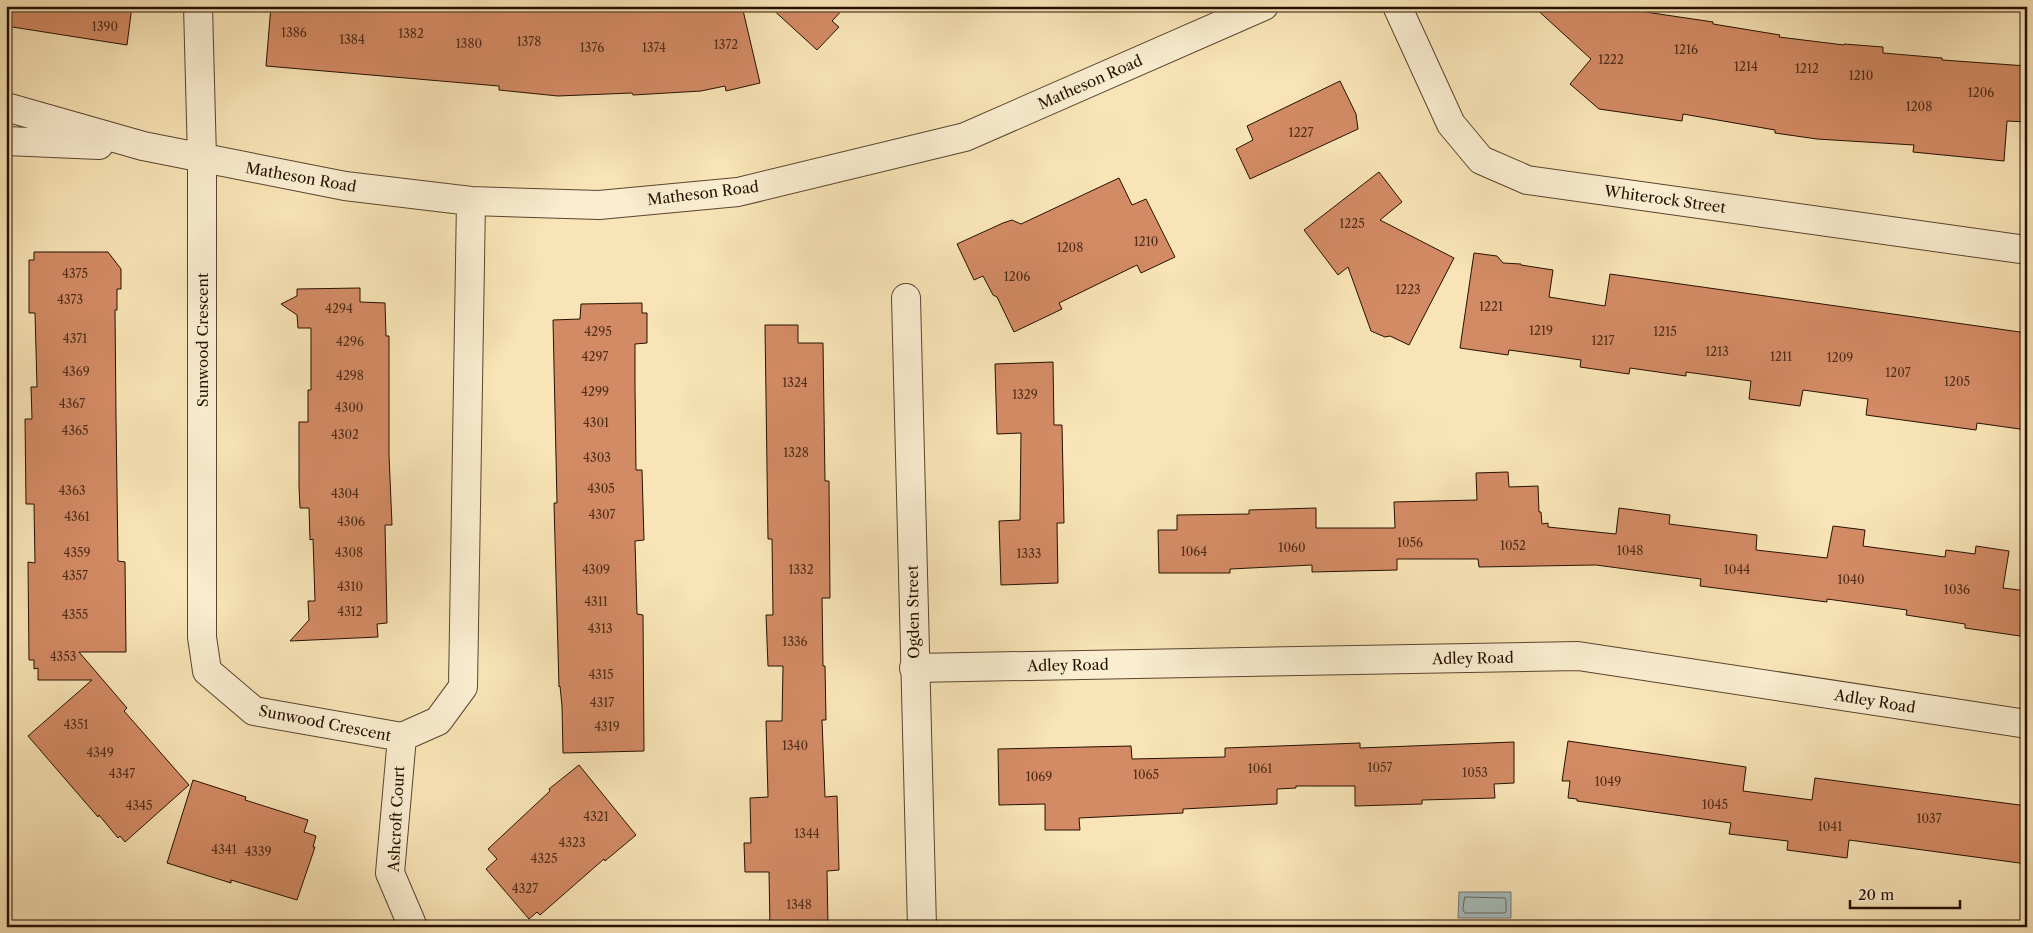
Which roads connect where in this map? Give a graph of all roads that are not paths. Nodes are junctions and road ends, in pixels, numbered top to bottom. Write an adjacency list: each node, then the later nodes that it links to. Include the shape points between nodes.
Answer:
1 (198, 6): 7 (street, Sunwood Crescent)
2 (1264, 6): 8 (street, Matheson Road, via 965,137 872,161 738,192 698,196 599,205)
3 (1397, 6): 9 (street, Whiterock Street, via 1451,124 1481,160 1527,180)
4 (6, 107): 6 (street, Matheson Road)
5 (6, 141): 6 (street, Matheson Road)
6 (143, 146): 7 (street, Matheson Road)
7 (202, 158): 8 (street, Matheson Road, via 345,186); 13 (street, Sunwood Crescent, via 202,637 207,671 254,711)
8 (470, 201): 13 (street, Sunwood Crescent, via 464,687 438,721)
9 (2027, 250)
10 (906, 298): 11 (street, Ogden Street)
11 (914, 668): 12 (street, Adley Road, via 1578,656); 15 (street, Ogden Street)
12 (2027, 724)
13 (402, 737): 14 (street, Ashcroft Court, via 390,873)
14 (413, 927)
15 (922, 927)

